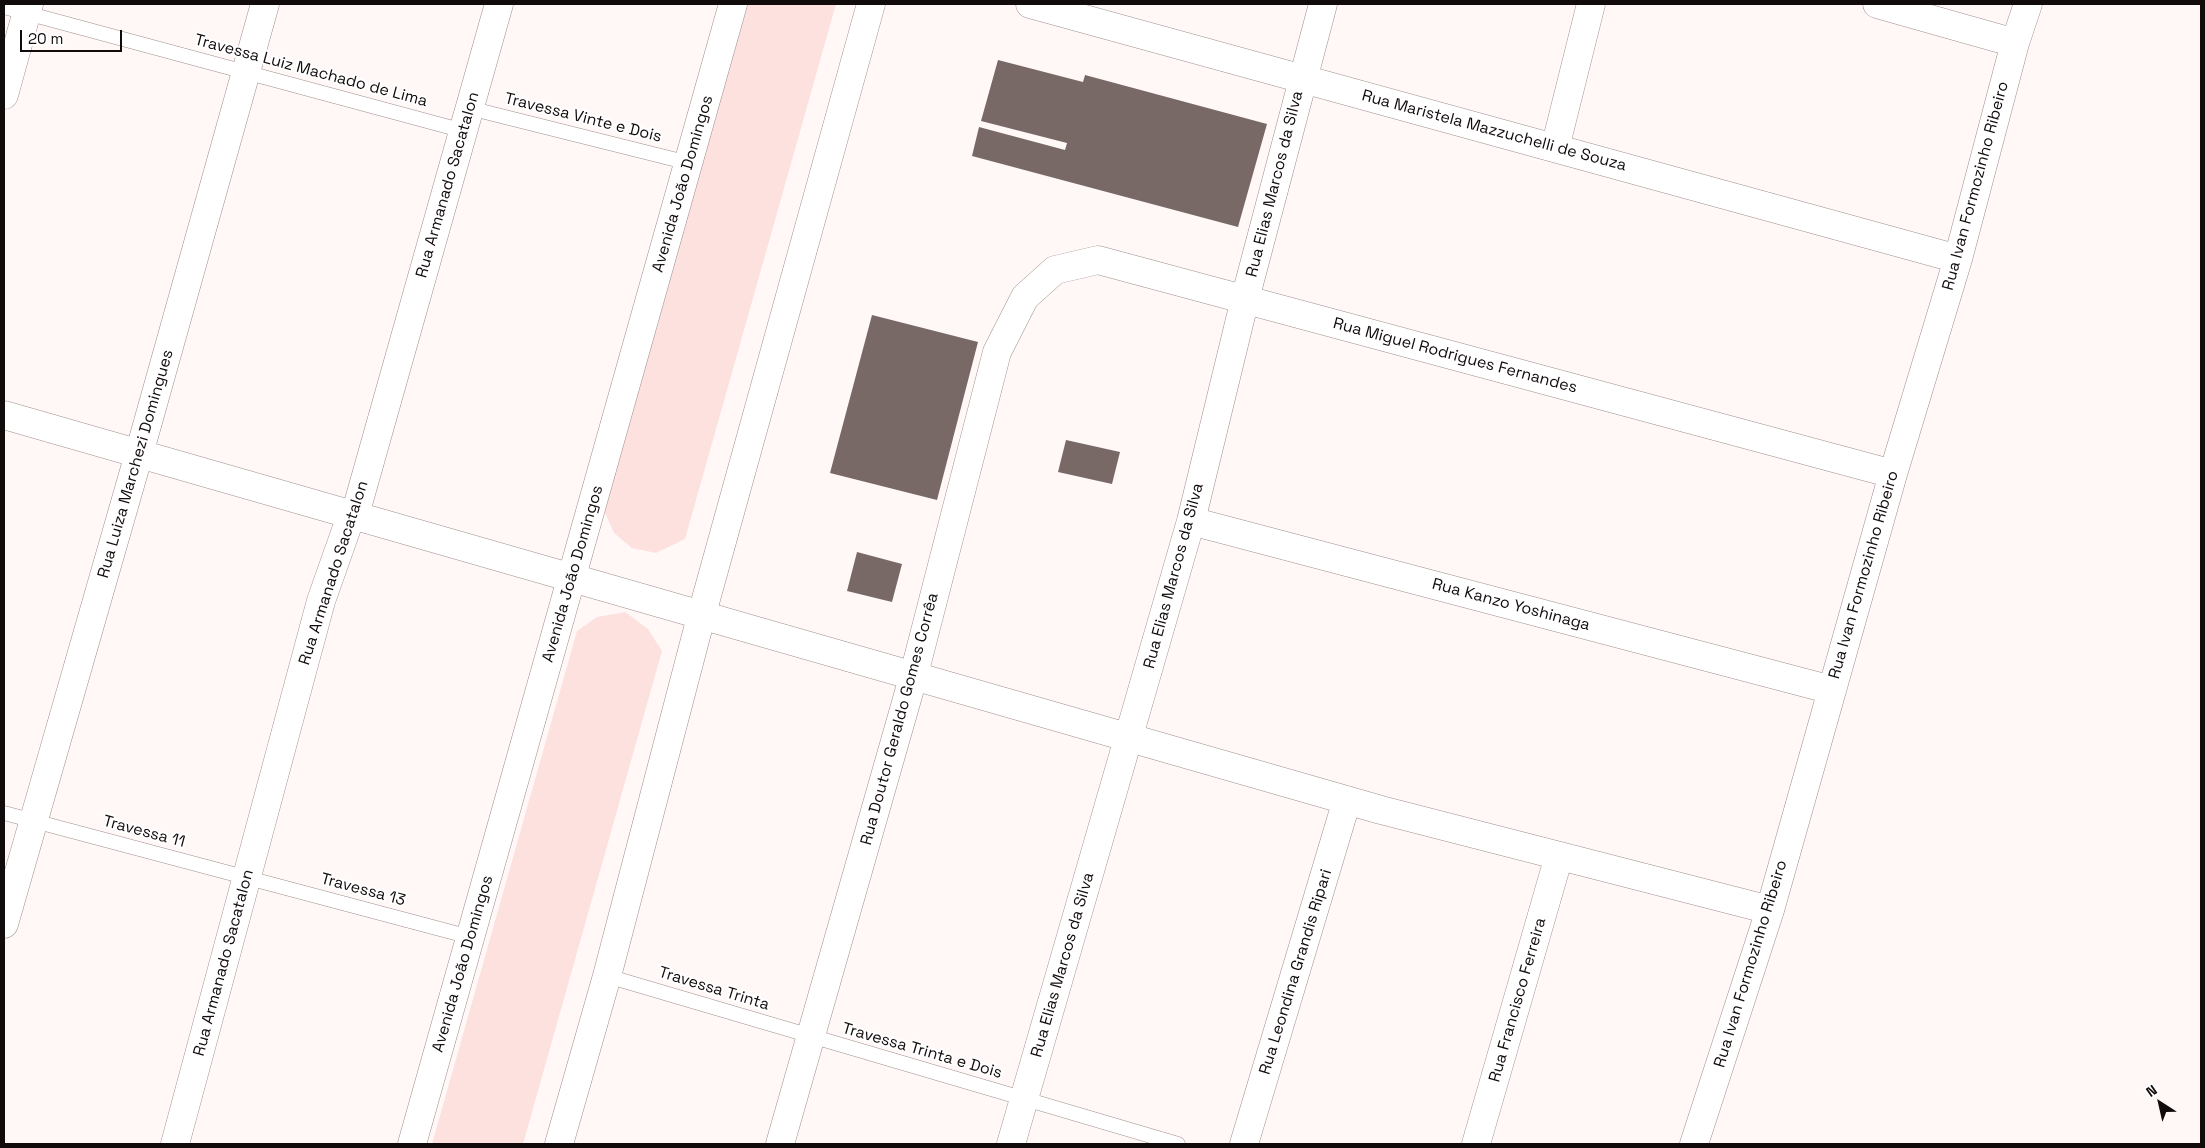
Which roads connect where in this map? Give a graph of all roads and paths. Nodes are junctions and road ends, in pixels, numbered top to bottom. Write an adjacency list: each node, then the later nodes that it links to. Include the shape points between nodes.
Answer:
1 (265, 4): 12 (street, Rua Luiza Marchezi Domingues)
2 (499, 4): 15 (street, Rua Armanado Sacatalon)
3 (733, 4): 17 (street, Avenida João Domingos)
4 (872, 4): 27 (street)
5 (1030, 4): 13 (street, Rua Maristela Mazzuchelli de Souza)
6 (1323, 4): 13 (street, Rua Elias Marcos da Silva)
7 (1591, 4): 16 (street)
8 (1877, 4): 11 (street)
9 (2028, 4): 11 (street, Rua Ivan Formozinho Ribeiro)
10 (20, 8): 12 (lane, Travessa Luiz Machado de Lima); 14 (street)
11 (2015, 43): 18 (street, Rua Ivan Formozinho Ribeiro)
12 (245, 72): 15 (lane, Travessa Luiz Machado de Lima); 22 (street, Rua Luiza Marchezi Domingues)
13 (1302, 78): 16 (street, Rua Maristela Mazzuchelli de Souza); 20 (street, Rua Elias Marcos da Silva)
14 (4, 95)
15 (467, 119): 17 (lane, Travessa Vinte e Dois); 24 (street, Rua Armanado Sacatalon, via 358,504)
16 (1554, 148): 18 (street, Rua Maristela Mazzuchelli de Souza)
17 (689, 163): 26 (street, Avenida João Domingos)
18 (1958, 259): 23 (street, Rua Ivan Formozinho Ribeiro)
19 (1025, 298): 20 (street, Rua Miguel Rodrigues Fernandes, via 1056,270 1098,260); 28 (street, Rua Doutor Geraldo Gomes Corrêa, via 997,352)
20 (1245, 299): 23 (street, Rua Miguel Rodrigues Fernandes); 25 (street, Rua Elias Marcos da Silva)
21 (4, 415): 22 (street)
22 (139, 454): 24 (street); 33 (street, Rua Luiza Marchezi Domingues)
23 (1893, 474): 29 (street, Rua Ivan Formozinho Ribeiro)
24 (351, 516): 26 (street); 35 (street, Rua Armanado Sacatalon, via 322,601)
25 (1191, 521): 29 (street, Rua Kanzo Yoshinaga); 30 (street, Rua Elias Marcos da Silva)
26 (572, 579): 27 (street); 38 (street, Avenida João Domingos)
27 (701, 617): 28 (street); 39 (street)
28 (913, 678): 30 (street); 40 (street, Rua Doutor Geraldo Gomes Corrêa)
29 (1832, 690): 36 (street, Rua Ivan Formozinho Ribeiro)
30 (1129, 739): 31 (street); 41 (street, Rua Elias Marcos da Silva)
31 (1347, 800): 34 (street); 48 (street, Rua Leondina Grandis Ripari)
32 (4, 813): 33 (lane, Travessa 11)
33 (33, 821): 35 (lane, Travessa 11); 37 (street, Rua Luiza Marchezi Domingues)
34 (1559, 856): 36 (street); 49 (street, Rua Francisco Ferreira)
35 (246, 877): 38 (lane, Travessa 13); 42 (street, Rua Armanado Sacatalon)
36 (1770, 910): 50 (street, Rua Ivan Formozinho Ribeiro)
37 (4, 924)
38 (470, 937): 43 (street, Avenida João Domingos)
39 (607, 976): 40 (lane, Travessa Trinta); 44 (street)
40 (810, 1037): 41 (lane, Travessa Trinta e Dois); 45 (street, Rua Doutor Geraldo Gomes Corrêa)
41 (1024, 1099): 46 (street, Rua Elias Marcos da Silva); 47 (lane, Travessa Trinta e Dois)
42 (175, 1144)
43 (412, 1144)
44 (559, 1144)
45 (780, 1144)
46 (1010, 1144)
47 (1178, 1144)
48 (1244, 1144)
49 (1476, 1144)
50 (1694, 1144)

